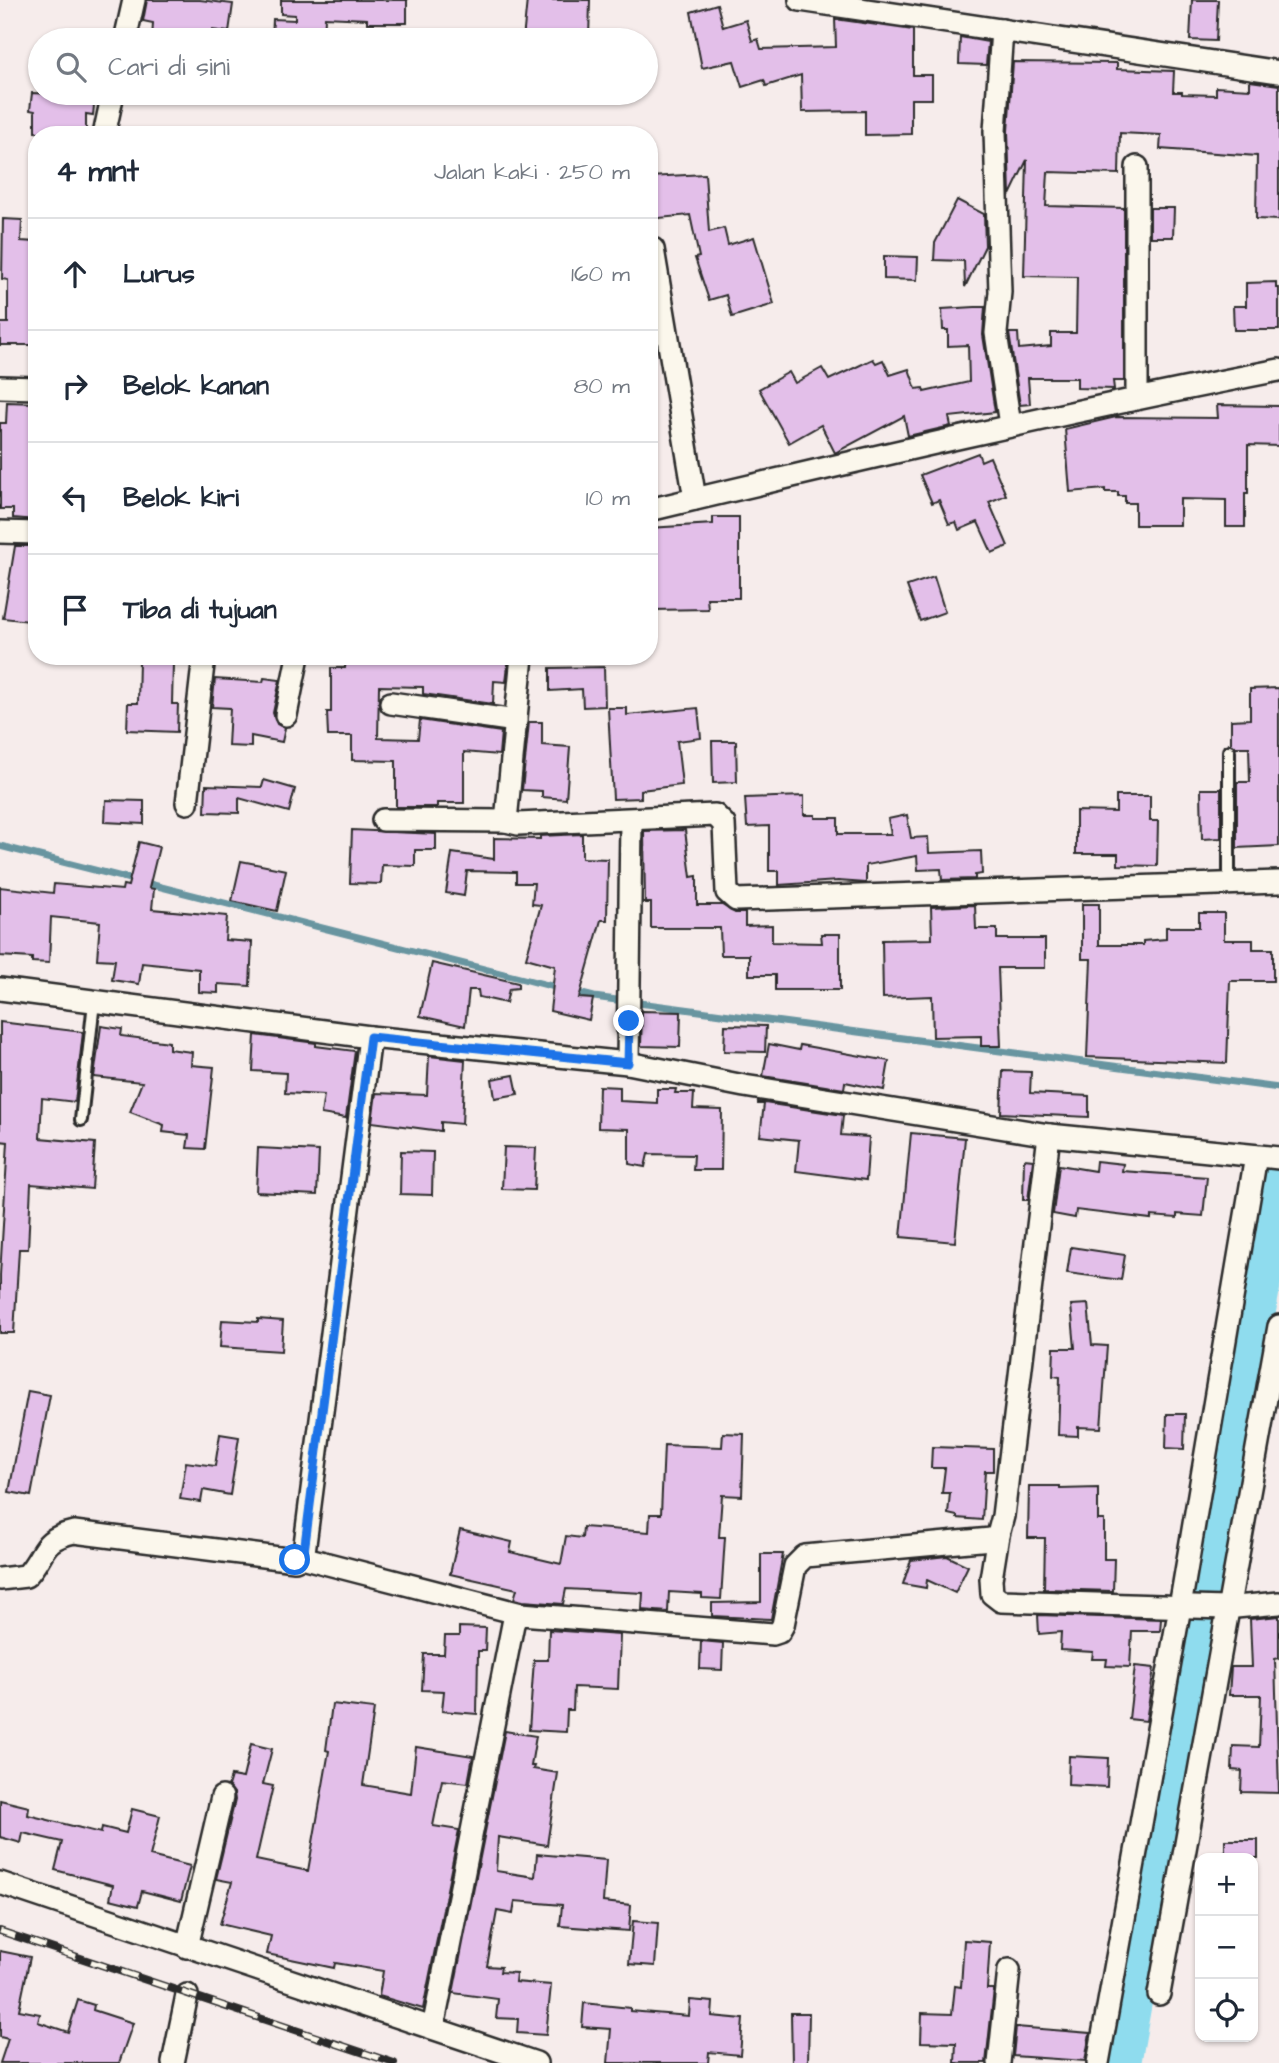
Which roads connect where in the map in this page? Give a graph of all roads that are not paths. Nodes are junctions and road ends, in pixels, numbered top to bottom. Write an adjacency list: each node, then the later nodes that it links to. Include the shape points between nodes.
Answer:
1 (134, 0): 3 (street)
2 (800, 0): 4 (street)
3 (128, 28)
4 (1002, 30): 5 (street); 14 (street, via 995,131 1000,292 996,333)
5 (1279, 72)
6 (110, 105): 7 (street)
7 (106, 126)
8 (1137, 167): 13 (street)
9 (658, 280): 15 (street)
10 (1279, 370): 13 (street)
11 (0, 387): 12 (street)
12 (28, 388)
13 (1137, 397): 14 (street)
14 (1010, 425): 15 (street)
15 (695, 499): 16 (street)
16 (658, 508)
17 (0, 532): 18 (street)
18 (28, 533)
19 (203, 665): 26 (street)
20 (296, 665): 23 (street)
21 (521, 665): 24 (street)
22 (391, 703): 24 (street)
23 (286, 715)
24 (516, 721): 29 (street)
25 (1229, 751): 31 (lane)
26 (187, 803)
27 (383, 820): 29 (street)
28 (631, 820): 29 (street); 31 (street, via 715,815 724,824 727,892 737,900); 35 (street)
29 (506, 821)
30 (1279, 882): 31 (street)
31 (1229, 885)
32 (0, 989): 33 (street)
33 (94, 1002): 34 (street); 36 (lane)
34 (370, 1037): 35 (street); 41 (street)
35 (628, 1063): 37 (street)
36 (80, 1120)
37 (1049, 1135): 38 (street); 40 (street)
38 (1269, 1157): 44 (street)
39 (1279, 1326): 45 (street)
40 (998, 1535): 44 (street, via 991,1579 992,1594 1002,1601); 46 (street, via 806,1556 794,1566 783,1625 773,1633)
41 (301, 1557): 42 (street, via 295,1560 74,1532 56,1536 44,1547 26,1576); 46 (street)
42 (0, 1579)
43 (1279, 1603): 45 (street)
44 (1185, 1607): 45 (street); 57 (street)
45 (1227, 1608): 51 (street)
46 (521, 1614): 53 (street, via 513,1624)
47 (222, 1797): 49 (street)
48 (0, 1883): 49 (street)
49 (187, 1947): 53 (street)
50 (1009, 1970): 56 (street)
51 (1159, 1994)
52 (187, 1995): 54 (street)
53 (433, 2028): 55 (street)
54 (173, 2063)
55 (536, 2063)
56 (999, 2063)
57 (1098, 2063)

